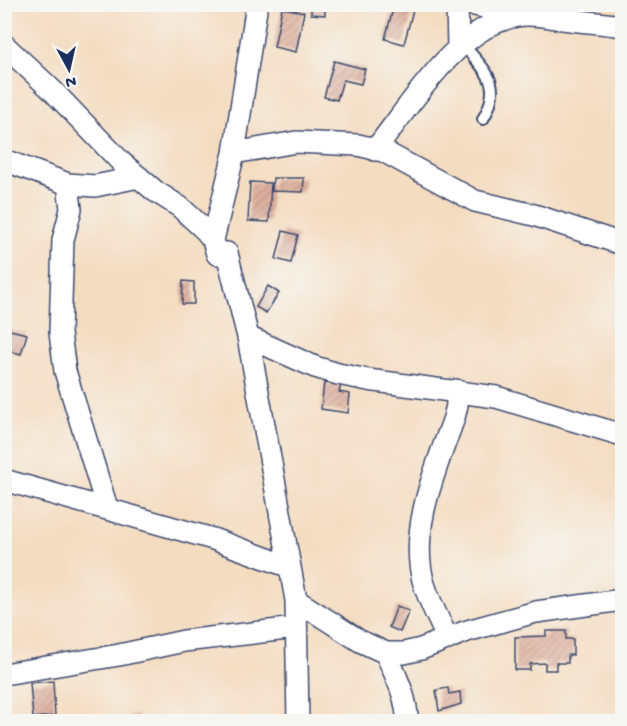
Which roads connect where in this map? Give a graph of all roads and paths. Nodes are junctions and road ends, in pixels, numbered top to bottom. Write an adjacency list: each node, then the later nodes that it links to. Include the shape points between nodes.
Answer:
1 (256, 4): 10 (street)
2 (457, 4): 7 (street)
3 (470, 4): 4 (street)
4 (519, 15): 5 (street); 7 (street, via 495,22)
5 (622, 26)
6 (4, 45): 12 (street)
7 (461, 46): 8 (lane, via 485,70 493,88 493,99); 9 (street)
8 (483, 118)
9 (375, 150): 10 (street, via 358,145 296,142); 15 (street, via 475,201 534,215)
10 (234, 153): 14 (street)
11 (4, 160): 13 (street)
12 (139, 177): 13 (street, via 95,186); 14 (street, via 180,207)
13 (68, 184): 20 (street, via 71,209 63,240 60,333 65,371)
14 (213, 240): 16 (street, via 217,254 226,253)
15 (622, 244)
16 (248, 337): 17 (street, via 338,374); 21 (street)
17 (456, 390): 18 (street, via 496,397); 25 (street, via 454,418 421,518 423,582)
18 (622, 435)
19 (4, 480): 20 (street)
20 (107, 508): 21 (street)
21 (290, 567): 22 (street)
22 (296, 600): 24 (street); 26 (street, via 360,642)
23 (622, 600): 25 (street, via 536,612)
24 (296, 628): 27 (street, via 184,641); 28 (street)
25 (448, 639): 26 (street, via 404,653)
26 (386, 653): 29 (street, via 405,699)
27 (4, 674)
28 (298, 722)
29 (408, 722)

